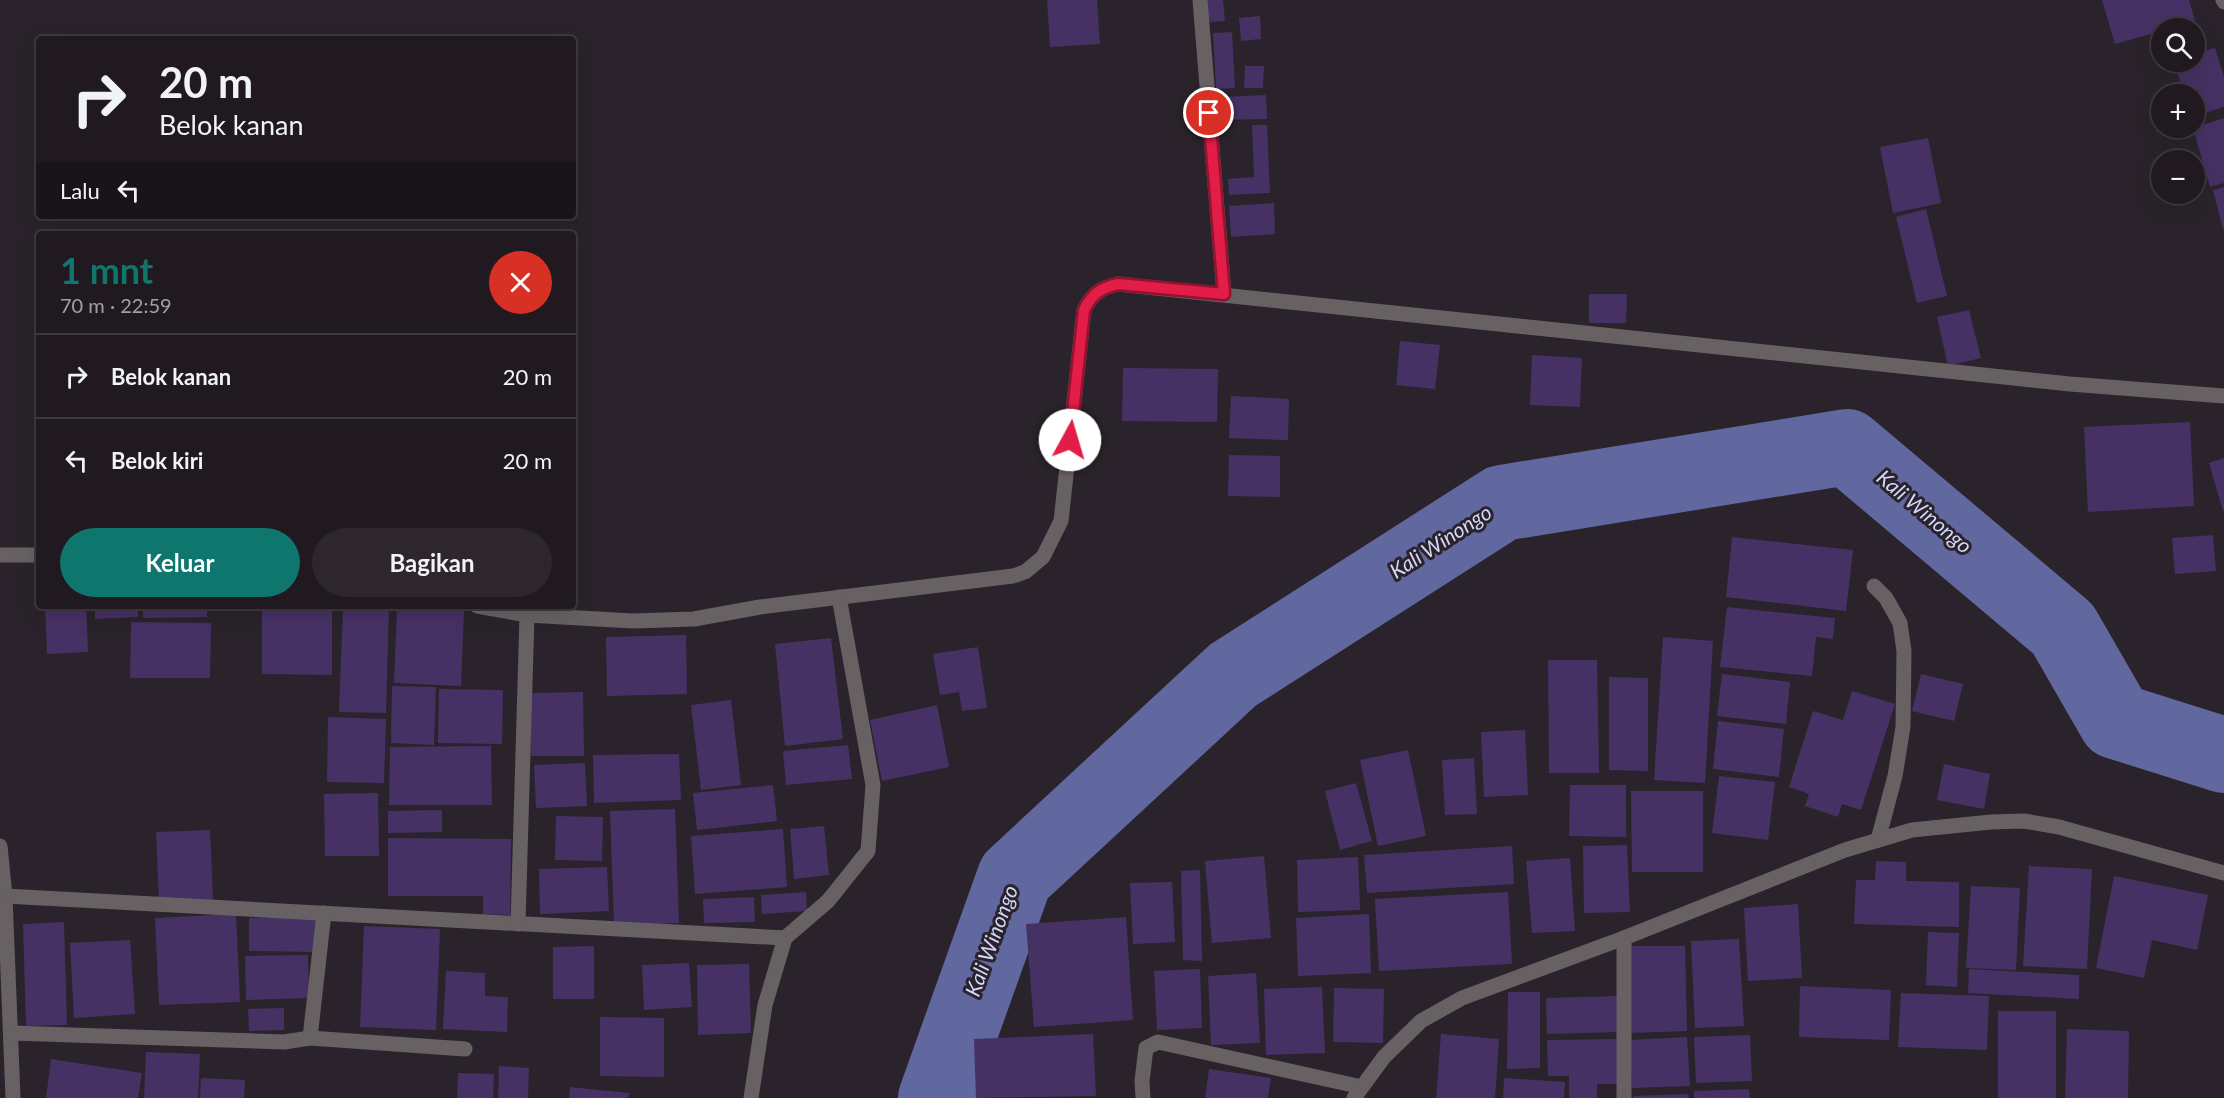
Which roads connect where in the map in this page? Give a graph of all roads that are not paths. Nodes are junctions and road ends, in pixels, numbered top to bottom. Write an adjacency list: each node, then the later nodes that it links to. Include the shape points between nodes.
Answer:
1 (1200, 0): 2 (street)
2 (1224, 294): 3 (street, via 2070,384); 7 (street, via 1118,284 1092,295 1084,310 1060,521 1043,557 1025,572)
3 (2224, 396)
4 (0, 555): 5 (street)
5 (36, 555)
6 (1874, 585): 10 (street, via 1900,623 1904,651 1903,727)
7 (839, 597): 9 (street, via 694,619 633,621); 16 (street, via 873,785 868,851 828,901)
8 (494, 609): 9 (street)
9 (527, 615): 15 (street)
10 (1878, 840): 12 (street, via 1912,830 2024,821 2059,827); 17 (street)
11 (0, 846): 13 (street)
12 (2224, 873)
13 (5, 896): 14 (street); 18 (street)
14 (324, 913): 15 (street); 19 (street)
15 (518, 924): 16 (street)
16 (785, 938): 23 (street, via 765,1005)
17 (1624, 938): 21 (street, via 1462,998 1421,1022 1384,1057); 25 (street)
18 (11, 1033): 19 (street, via 284,1042); 22 (street)
19 (310, 1038): 20 (street)
20 (465, 1048)
21 (1358, 1092): 24 (street, via 1158,1042 1146,1048)
22 (13, 1098)
23 (751, 1098)
24 (1143, 1098)
25 (1624, 1098)

